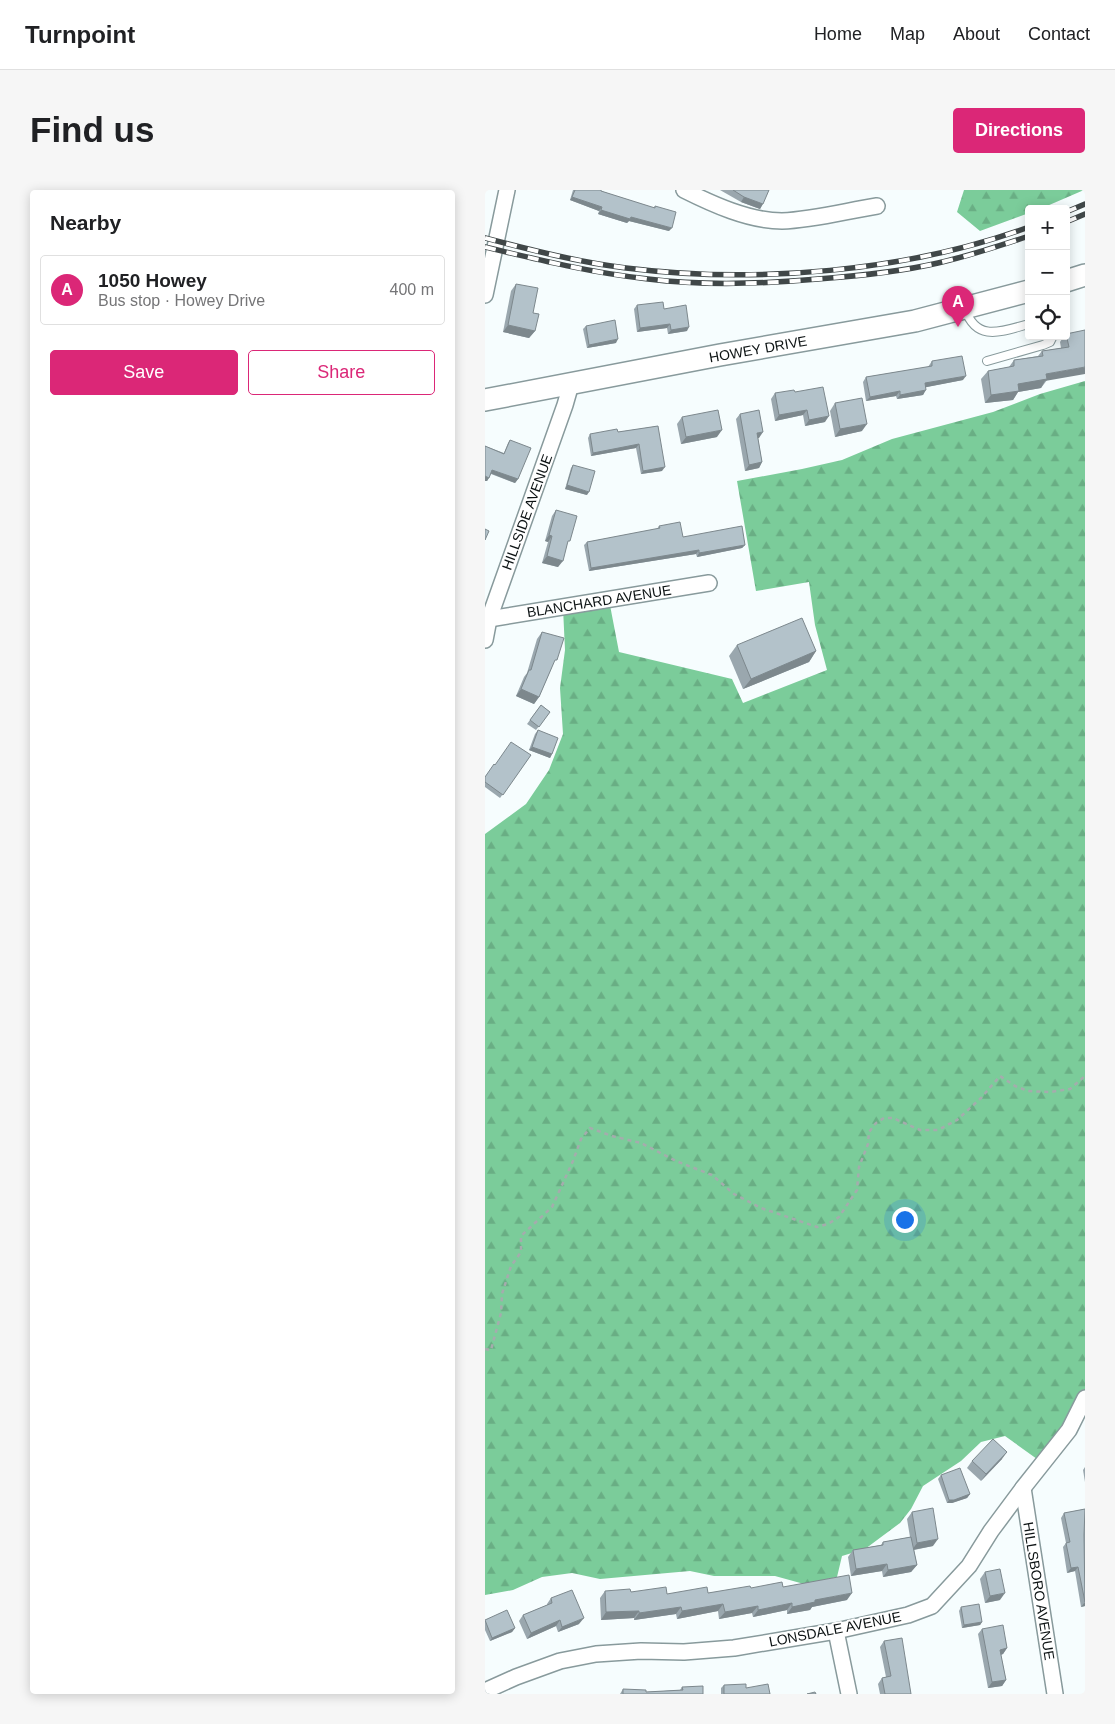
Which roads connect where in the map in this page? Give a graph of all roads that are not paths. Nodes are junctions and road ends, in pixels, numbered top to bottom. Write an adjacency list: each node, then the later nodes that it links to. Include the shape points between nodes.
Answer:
1 (507, 190): 7 (street)
2 (684, 190): 3 (street, via 749,216 781,221)
3 (877, 206)
4 (1085, 275): 5 (main road)
5 (1070, 279)
6 (1025, 292): 8 (main road, HOWEY DRIVE)
7 (485, 295)
8 (965, 308): 9 (lane, via 969,320 986,332); 12 (main road, HOWEY DRIVE, via 915,321)
9 (1025, 325)
10 (1051, 340): 11 (lane)
11 (987, 360)
12 (571, 384): 13 (main road, HOWEY DRIVE); 15 (street, HILLSIDE AVENUE)
13 (485, 400)
14 (709, 583): 15 (street, BLANCHARD AVENUE)
15 (489, 619): 16 (street, HILLSIDE AVENUE)
16 (485, 640)
17 (1085, 1398): 18 (street, LONSDALE AVENUE, via 1069,1430)
18 (1023, 1488): 19 (street, LONSDALE AVENUE, via 969,1566 932,1606); 22 (street, HILLSBORO AVENUE)
19 (836, 1631): 20 (street, LONSDALE AVENUE, via 734,1648 596,1654 560,1661); 21 (street)
20 (485, 1691)
21 (849, 1694)
22 (1055, 1694)

